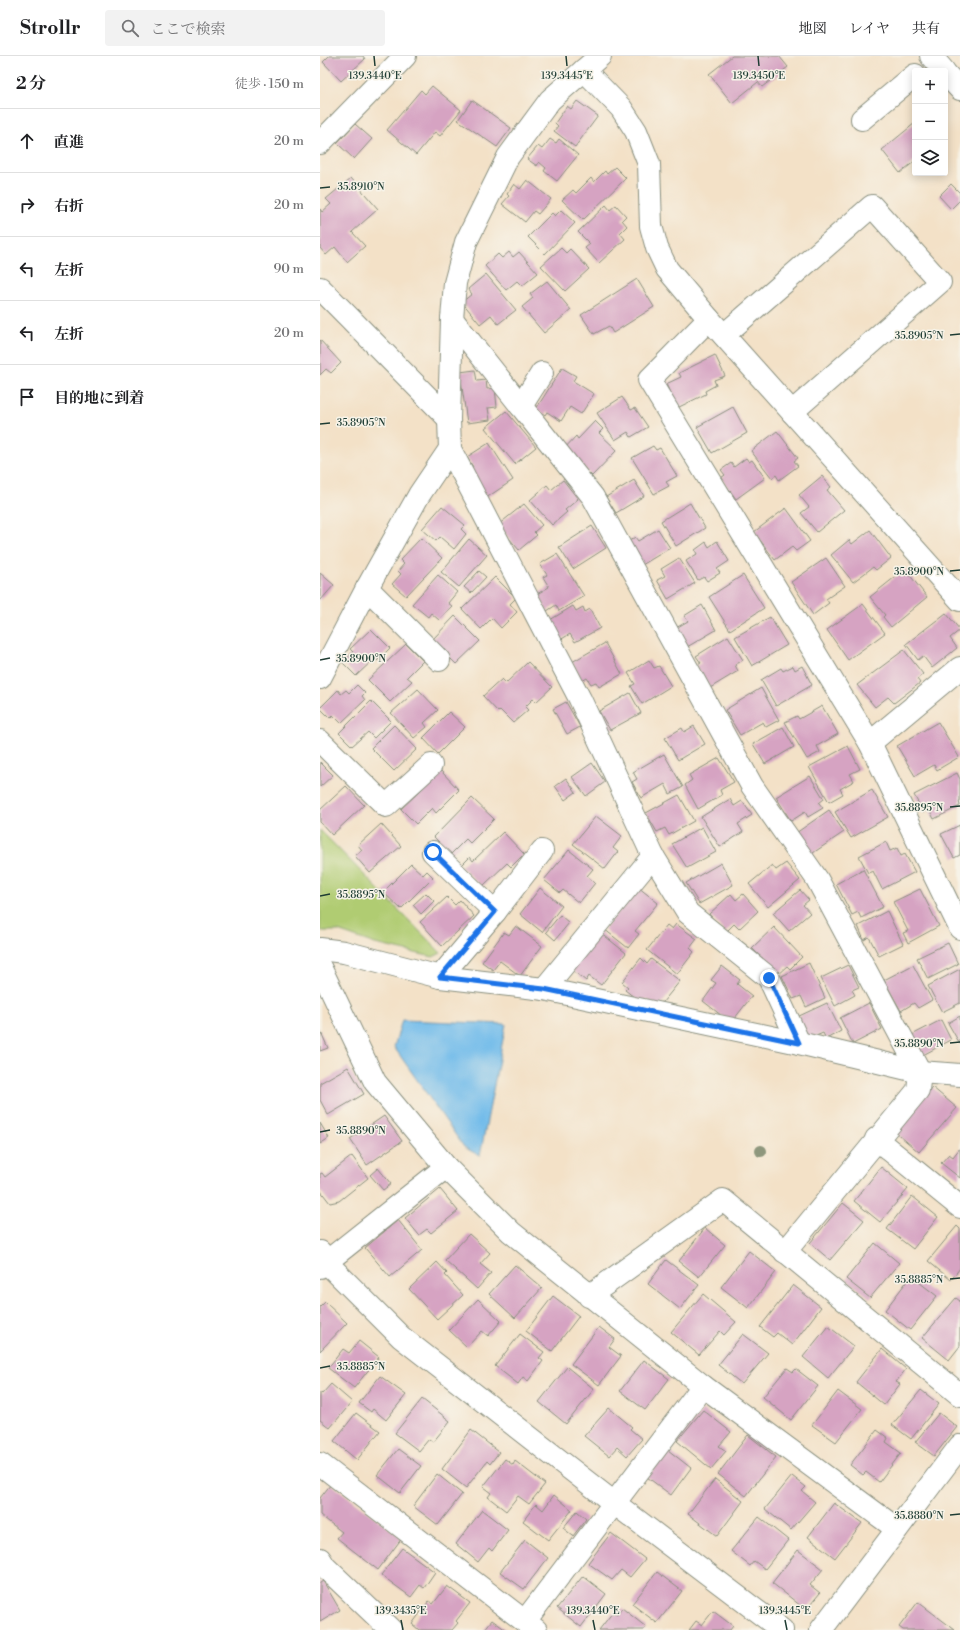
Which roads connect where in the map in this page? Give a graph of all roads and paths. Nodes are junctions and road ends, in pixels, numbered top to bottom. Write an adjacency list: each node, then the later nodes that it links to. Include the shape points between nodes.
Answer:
1 (405, 56): 8 (street)
2 (600, 56): 4 (street)
3 (934, 66): 6 (street)
4 (584, 70): 10 (street, via 550,100 508,157 466,242 455,283); 11 (street, via 621,108 636,131 649,164 651,226 657,248 667,269)
5 (912, 77): 7 (street)
6 (960, 89)
7 (862, 119)
8 (320, 143)
9 (320, 288): 16 (street)
10 (452, 319): 14 (street); 16 (street)
11 (709, 319): 12 (street); 24 (street, via 649,380)
12 (724, 335): 15 (street); 15 (street, via 872,206 940,282)
13 (542, 373): 14 (street)
14 (521, 406): 36 (street, via 593,497 752,786 817,879)
15 (792, 412): 19 (street)
16 (449, 419): 17 (street)
17 (450, 449): 18 (street, via 419,495); 28 (street, via 580,699)
18 (367, 588): 20 (street); 22 (street)
19 (960, 600)
20 (439, 660)
21 (960, 668): 24 (street)
22 (320, 678)
23 (320, 741): 25 (street, via 386,806)
24 (870, 743): 30 (street)
25 (431, 765)
26 (542, 851): 29 (street)
27 (433, 852): 29 (street)
28 (653, 856): 34 (street); 35 (street, via 688,913 769,978)
29 (495, 912): 33 (street)
30 (960, 928)
31 (320, 949): 33 (street, via 344,952)
32 (320, 967): 39 (street, via 375,1082)
33 (440, 977): 34 (street)
34 (544, 989): 35 (street)
35 (799, 1043): 36 (street)
36 (920, 1072): 37 (street); 38 (street, via 918,1090)
37 (960, 1075)
38 (876, 1139): 40 (street); 41 (street)
39 (446, 1167): 42 (street); 43 (street, via 511,1232)
40 (960, 1207)
41 (785, 1252): 43 (street, via 723,1200); 45 (street)
42 (322, 1260): 48 (street, via 401,1336)
43 (589, 1296): 44 (street)
44 (703, 1386): 48 (street); 49 (street)
45 (960, 1395)
46 (960, 1446): 49 (street)
47 (320, 1464): 51 (street)
48 (614, 1503): 51 (street); 53 (street)
49 (897, 1529): 54 (street)
50 (320, 1559): 52 (street)
51 (530, 1626)
52 (382, 1628)
53 (782, 1630)
54 (821, 1630)

